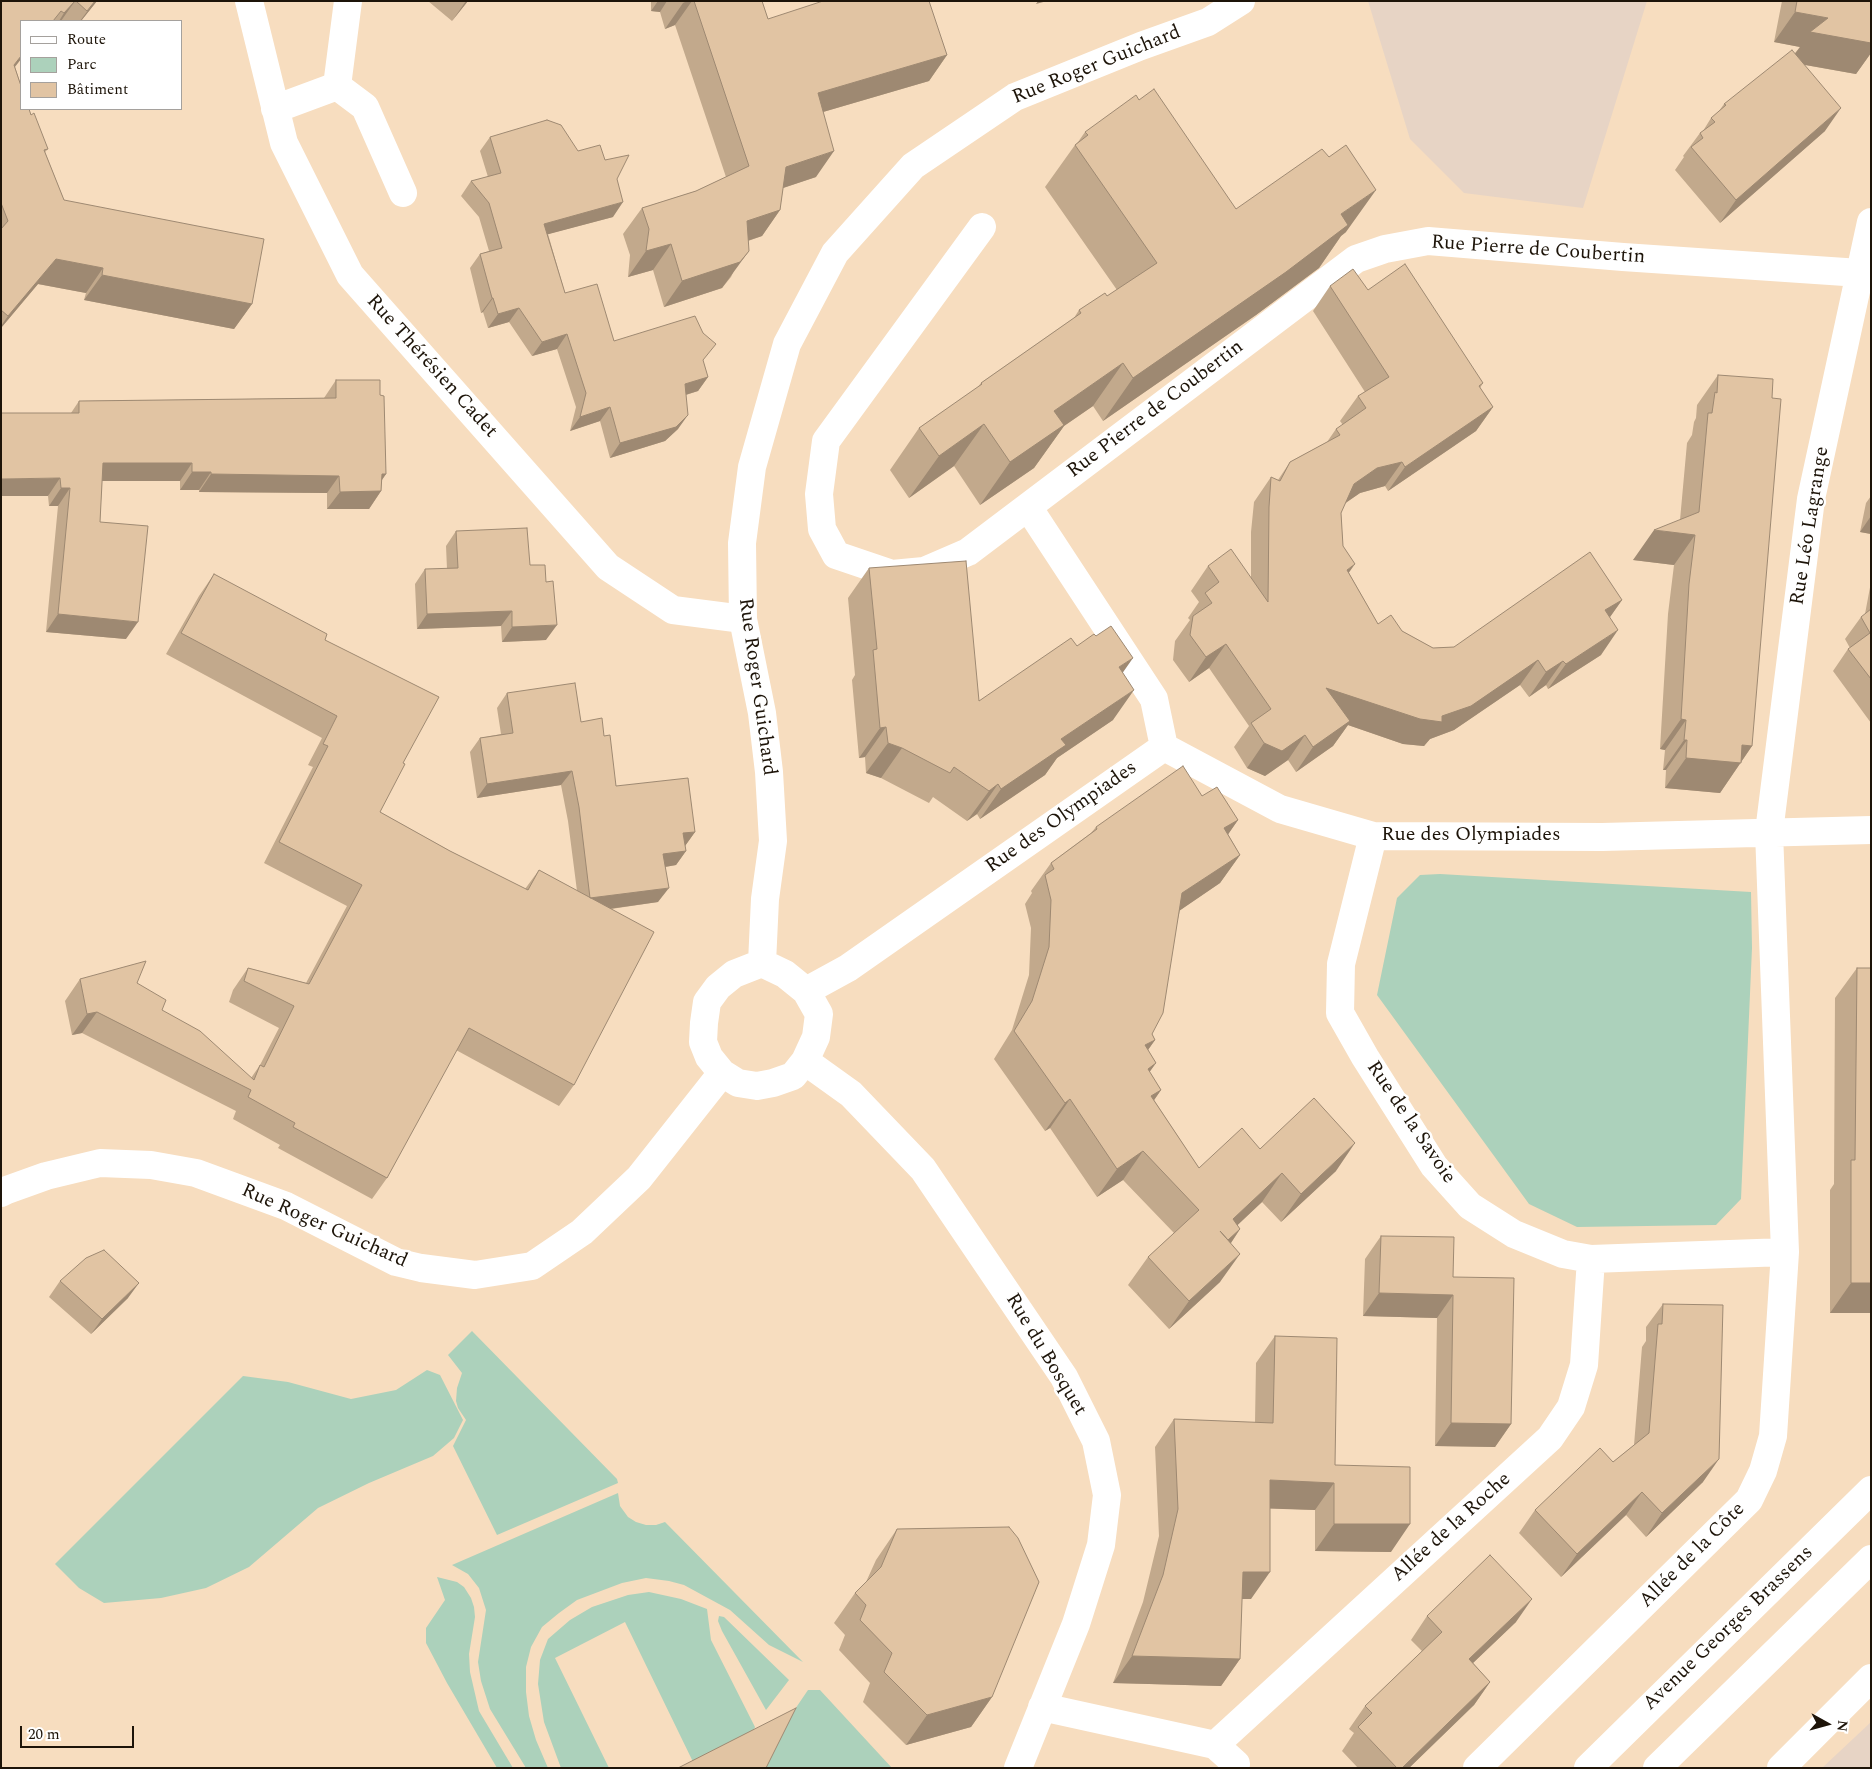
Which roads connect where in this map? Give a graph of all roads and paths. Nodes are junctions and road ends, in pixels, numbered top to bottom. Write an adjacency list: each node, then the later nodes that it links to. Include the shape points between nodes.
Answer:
1 (249, 1): 5 (street, Rue Thérésien Cadet)
2 (348, 1): 4 (street)
3 (1241, 1): 11 (street, Rue Roger Guichard, via 1208,22 1015,96 912,166 835,253 787,344 752,467 742,543)
4 (337, 86): 5 (street); 6 (street, via 365,106)
5 (275, 108): 11 (street, Rue Thérésien Cadet, via 284,143 350,275 608,566 673,610)
6 (403, 192)
7 (1871, 222): 9 (street, Rue Léo Lagrange)
8 (982, 227): 10 (street, Rue Pierre de Coubertin, via 826,440 819,494 822,529 836,555 892,574 924,572 968,552)
9 (1860, 273): 10 (street, Rue Pierre de Coubertin, via 1428,241 1386,249 1356,259); 14 (street, Rue Léo Lagrange, via 1811,499)
10 (1028, 507): 12 (street, via 1154,700)
11 (743, 619): 16 (street, Rue Roger Guichard, via 762,713 773,841 765,899)
12 (1164, 747): 15 (street, Rue des Olympiades, via 1280,809); 17 (street, Rue des Olympiades, via 848,968)
13 (1871, 830): 14 (street, Rue des Olympiades)
14 (1769, 832): 15 (street, Rue des Olympiades, via 1602,837); 21 (street, Rue Léo Lagrange)
15 (1374, 836): 22 (street, Rue de la Savoie, via 1341,964 1340,1013 1434,1166 1470,1206 1514,1234 1562,1254)
16 (762, 963): 17 (street, via 785,974); 19 (street, via 734,974 707,1002 703,1042 709,1057)
17 (806, 991): 18 (street, via 819,1014 816,1037)
18 (805, 1061): 19 (street, via 792,1076 757,1086 738,1083); 26 (street, Rue du Bosquet, via 850,1094 923,1169 1064,1377 1096,1441 1107,1495 1101,1545 1076,1624)
19 (722, 1073): 20 (street, Rue Roger Guichard, via 639,1178 582,1232 532,1266 476,1275 396,1262 286,1206 196,1173 151,1165 100,1162 46,1176)
20 (1, 1193)
21 (1785, 1252): 22 (street, Rue de la Savoie); 30 (street, Allée de la Côte, via 1773,1436 1763,1471 1749,1500)
22 (1591, 1259): 27 (street, Allée de la Roche, via 1584,1365 1572,1407 1550,1438)
23 (1871, 1490): 31 (street, Avenue Georges Brassens)
24 (1869, 1565): 32 (street)
25 (1871, 1678): 33 (street)
26 (1042, 1707): 27 (street); 29 (street, Rue du Bosquet)
27 (1215, 1744): 28 (street)
28 (1236, 1764)
29 (1018, 1768)
30 (1477, 1768)
31 (1588, 1768)
32 (1657, 1768)
33 (1781, 1768)

